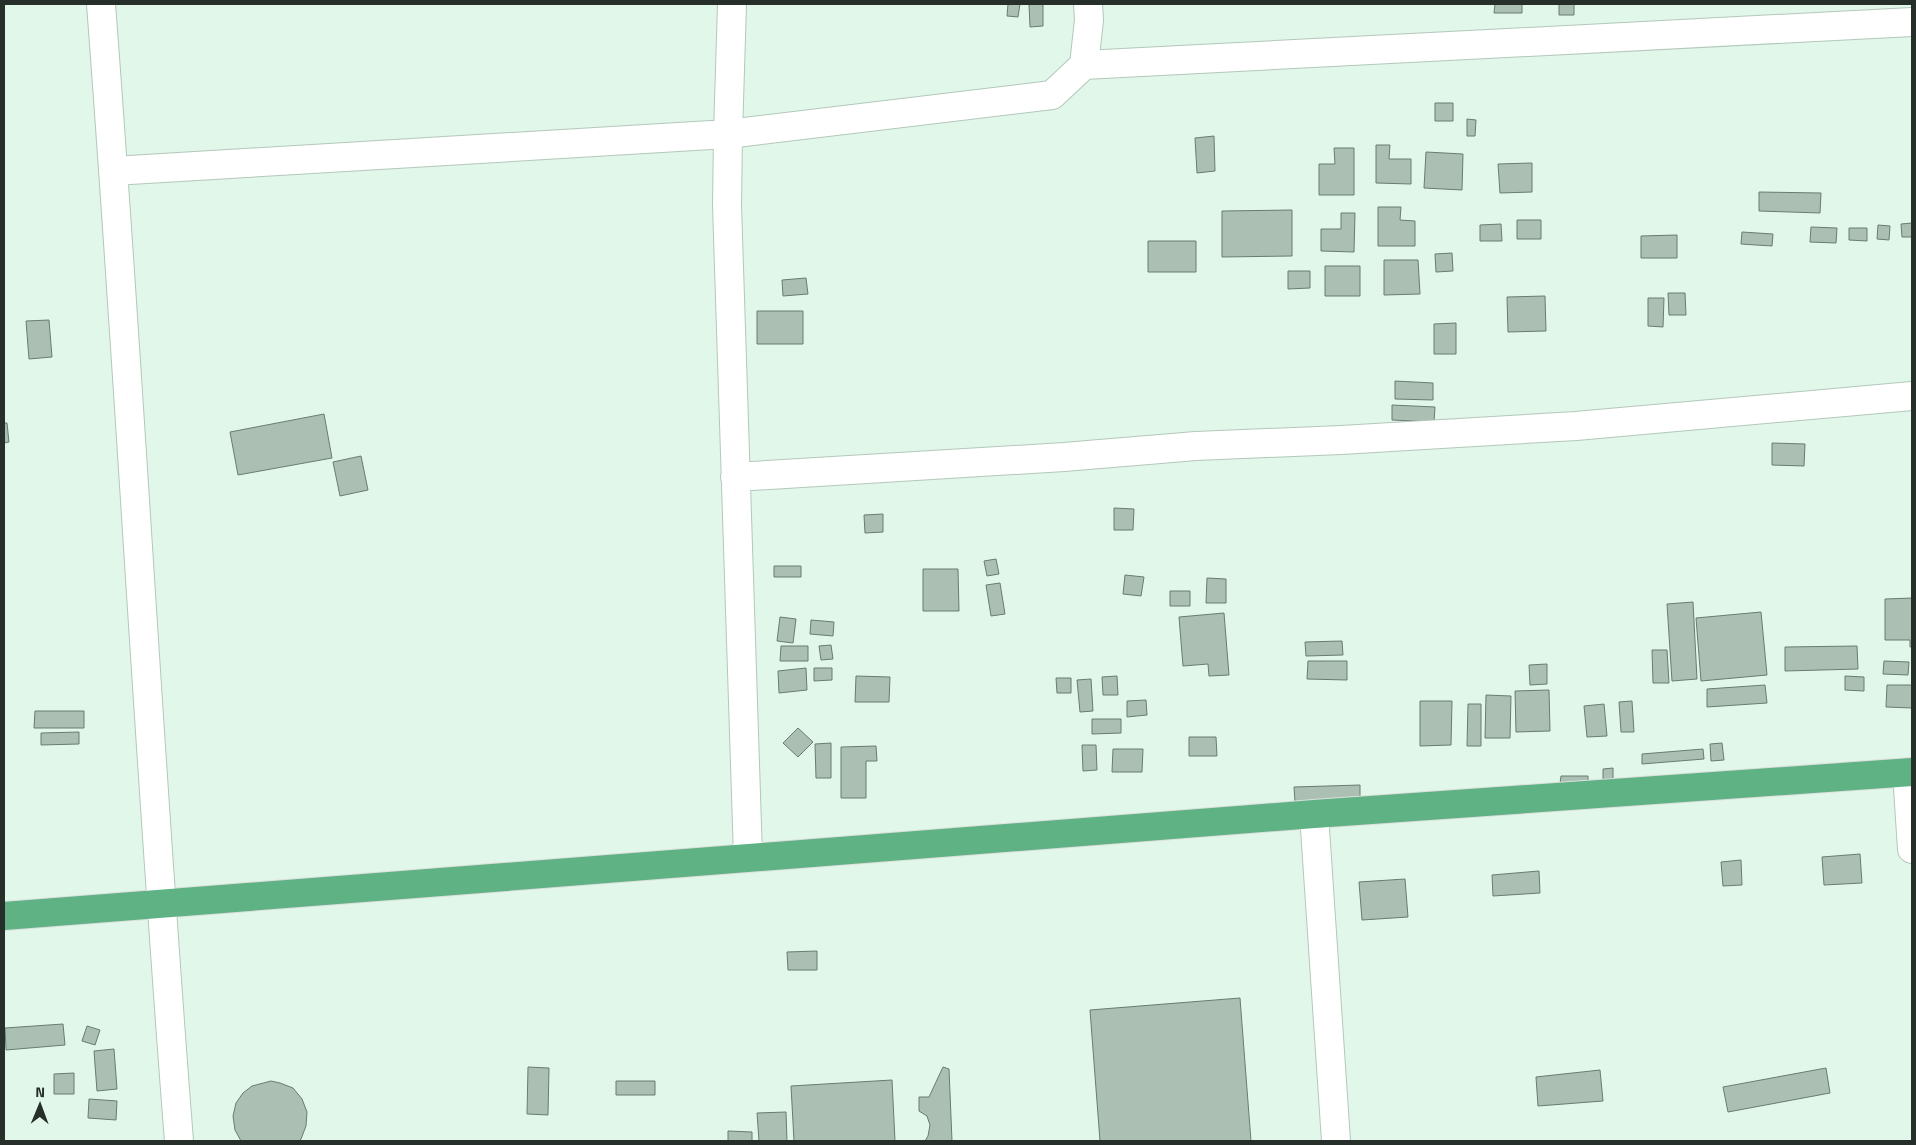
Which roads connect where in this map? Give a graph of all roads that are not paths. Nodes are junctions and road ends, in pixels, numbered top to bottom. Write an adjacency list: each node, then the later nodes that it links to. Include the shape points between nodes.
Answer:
1 (101, 4): 7 (street)
2 (732, 4): 6 (street)
3 (1088, 4): 5 (street)
4 (1912, 22): 5 (street)
5 (1084, 65): 6 (street, via 1052,95)
6 (728, 134): 7 (street); 9 (street, via 727,205)
7 (114, 171): 14 (street)
8 (1912, 396): 9 (street, via 1576,426 1196,446)
9 (736, 478): 13 (street)
10 (1910, 773): 11 (highway); 12 (street)
11 (1314, 814): 13 (highway); 17 (street)
12 (1912, 849)
13 (748, 858): 14 (highway)
14 (160, 904): 15 (highway); 16 (street)
15 (4, 916)
16 (179, 1141)
17 (1336, 1141)

